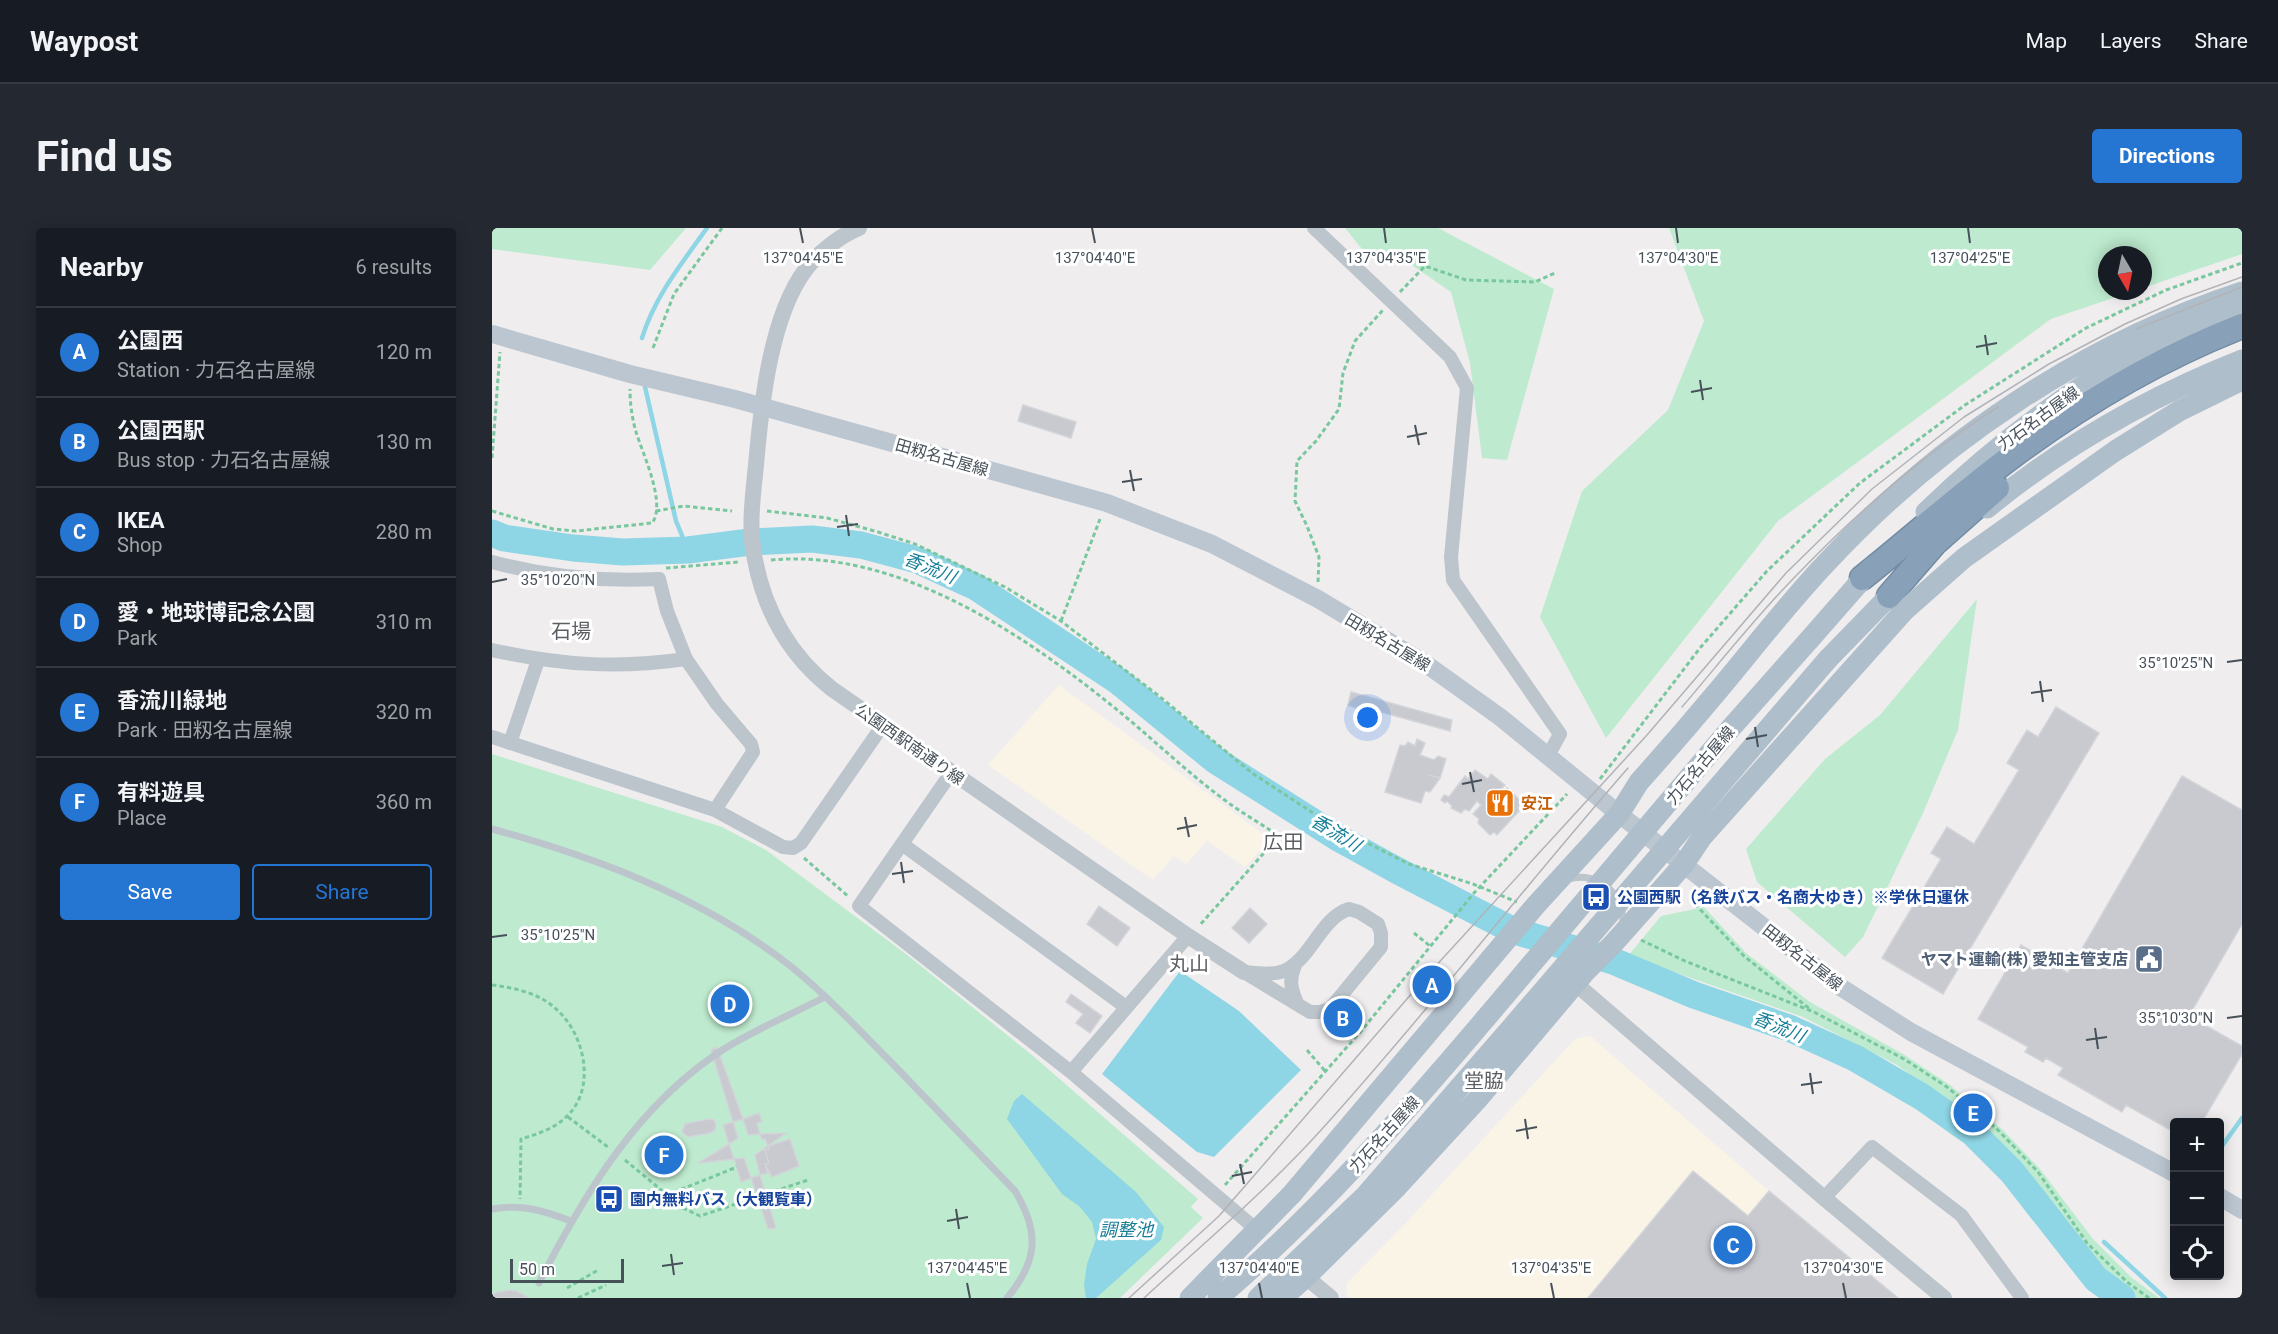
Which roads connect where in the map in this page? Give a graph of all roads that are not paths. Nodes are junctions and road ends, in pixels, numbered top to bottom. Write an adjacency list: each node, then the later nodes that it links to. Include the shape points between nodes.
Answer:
1 (860, 228): 10 (street, 公園西駅南通り線, via 828,247 806,268 792,291 781,318)
2 (1314, 228): 20 (street, via 1450,357 1467,388 1450,557 1453,580 1560,734)
3 (2242, 292): 23 (main road, via 2157,325 2079,364 1996,416 1935,462 1856,532 1802,590 1639,782)
4 (2242, 306): 12 (main road, 力石名古屋線, via 2150,346 2054,403 1954,485)
5 (2242, 326): 12 (highway, via 2137,376 2046,431)
6 (497, 336): 10 (main road, 田籾名古屋線)
7 (2242, 340): 13 (highway, via 2136,391 2038,455 1959,520)
8 (2242, 360): 13 (main road, 力石名古屋線, via 2137,408 2033,474 1970,521)
9 (2242, 380): 26 (main road, via 2179,411 2115,451 1964,558 1904,611 1702,837)
10 (761, 406): 17 (street, 公園西駅南通り線, via 751,524 754,561 773,618 784,639 822,682); 20 (main road, 田籾名古屋線, via 1107,503 1212,544 1318,599 1426,664)
11 (492, 562): 15 (street, via 567,578 659,579)
12 (1862, 578): 48 (main road, 力石名古屋線, bridge, via 1362,1161 1292,1232)
13 (1889, 596): 49 (main road, 力石名古屋線, bridge, via 1828,659 1366,1195)
14 (492, 650): 16 (street)
15 (686, 659): 16 (street, via 627,666); 22 (street, via 751,744 753,752)
16 (538, 660): 19 (street)
17 (883, 725): 21 (street, 公園西駅南通り線); 22 (street, via 793,849)
18 (492, 737): 19 (street)
19 (510, 742): 22 (street)
20 (1548, 756): 23 (main road, 田籾名古屋線)
21 (951, 773): 25 (street); 28 (street, 公園西駅南通り線)
22 (715, 810)
23 (1619, 814): 26 (main road, 田籾名古屋線); 27 (main road)
24 (493, 831): 33 (lane, via 562,848 650,882 703,909 780,958)
25 (902, 844): 35 (street); 36 (street, via 859,906)
26 (1684, 864): 29 (main road); 37 (main road, 田籾名古屋線, via 1842,988 1911,1032)
27 (1559, 881): 29 (lane, via 1577,876 1606,885 1623,916); 43 (main road)
28 (1193, 932): 31 (street, 公園西駅南通り線); 35 (street)
29 (1624, 939): 32 (main road)
30 (1296, 963): 31 (street, via 1284,971); 34 (street, via 1290,976); 34 (street, via 1338,913 1349,909 1378,924 1381,947 1330,1009 1310,1012)
31 (1244, 972): 34 (street)
32 (1581, 978): 38 (street); 44 (main road, via 1469,1109)
33 (825, 997): 42 (lane, via 725,1048 693,1071 653,1109 617,1153); 46 (lane, via 1015,1191 1030,1223 1033,1243 1024,1275)
34 (1297, 1003)
35 (1126, 1008): 36 (street)
36 (1071, 1072): 43 (street)
37 (2173, 1172)
38 (1824, 1198): 52 (street); 53 (street, via 1872,1147 1961,1215)
39 (2224, 1199): 41 (main road)
40 (492, 1209): 42 (lane, via 520,1207)
41 (2242, 1210)
42 (571, 1221): 45 (lane)
43 (1257, 1230): 47 (main road)
44 (1306, 1277): 50 (main road); 51 (street)
45 (539, 1283)
46 (1007, 1298)
47 (1190, 1298)
48 (1218, 1298)
49 (1258, 1298)
50 (1282, 1298)
51 (1331, 1298)
52 (1944, 1298)
53 (2022, 1298)

